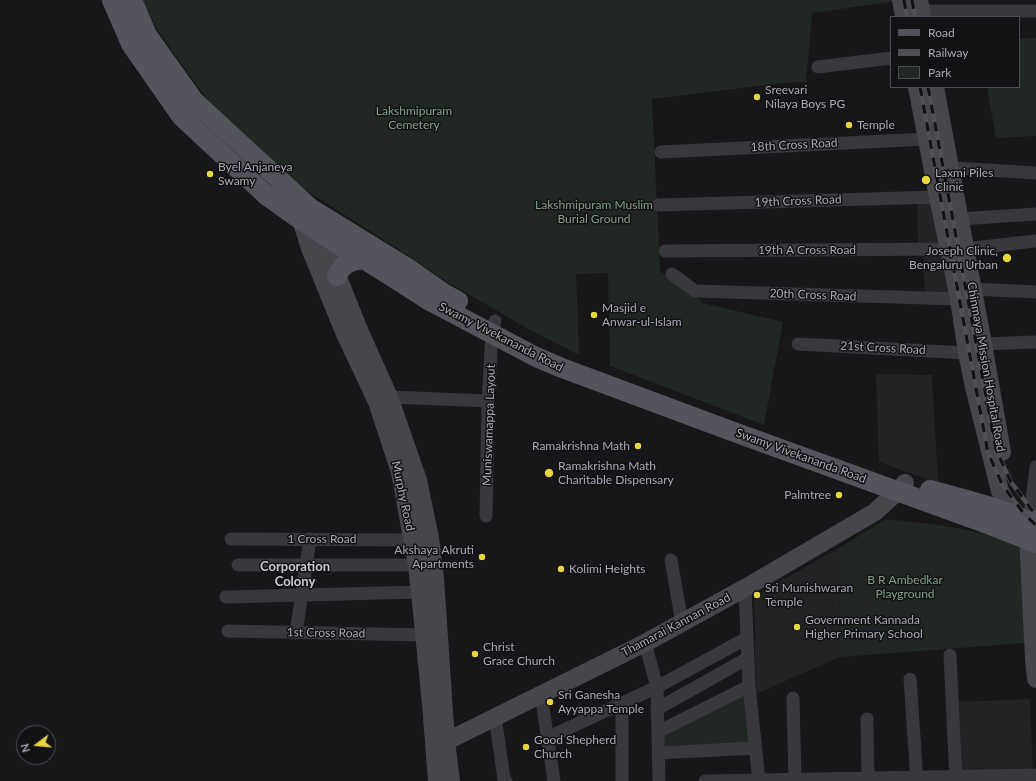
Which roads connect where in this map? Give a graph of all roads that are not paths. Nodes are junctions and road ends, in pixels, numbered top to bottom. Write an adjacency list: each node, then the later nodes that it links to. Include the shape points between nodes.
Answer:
1 (112, 0): 17 (main road, Swamy Vivekananda Road, via 131,44 182,117 266,195)
2 (132, 0): 17 (main road, Swamy Vivekananda Road, via 147,35 194,101)
3 (901, 0): 6 (main road)
4 (921, 9): 5 (street)
5 (1036, 11)
6 (904, 16)
7 (890, 58): 8 (street)
8 (818, 67)
9 (917, 88): 11 (main road, Chinmaya Mission Hospital Road)
10 (935, 88): 13 (main road, Chinmaya Mission Hospital Road)
11 (927, 139): 12 (street, 18th Cross Road); 15 (main road, Chinmaya Mission Hospital Road)
12 (661, 152)
13 (950, 168): 14 (street); 19 (main road, Chinmaya Mission Hospital Road)
14 (1036, 172)
15 (938, 197): 16 (street, 19th Cross Road); 22 (main road, Chinmaya Mission Hospital Road)
16 (658, 205)
17 (305, 214): 20 (main road, Swamy Vivekananda Road); 42 (main road, Murphy Road, via 310,248 345,334 377,402 400,472)
18 (1036, 214): 19 (street)
19 (960, 219): 22 (main road, Chinmaya Mission Hospital Road)
20 (323, 225): 24 (main road, Swamy Vivekananda Road, via 349,251); 26 (main road, Murphy Road); 29 (main road, Swamy Vivekananda Road, via 409,269)
21 (1036, 241): 22 (street, 19th A Cross Road)
22 (957, 249): 23 (street, 19th A Cross Road); 28 (main road, Chinmaya Mission Hospital Road)
23 (665, 250)
24 (364, 259): 26 (main road, via 347,263); 29 (main road, Swamy Vivekananda Road, via 430,301)
25 (672, 274): 28 (street, 20th Cross Road, via 695,291)
26 (337, 276): 34 (main road, Murphy Road)
27 (1036, 292): 28 (street, 20th Cross Road)
28 (966, 294): 32 (main road, Chinmaya Mission Hospital Road); 33 (main road, Chinmaya Mission Hospital Road)
29 (494, 327): 35 (street, Muniswamappa Layout); 37 (main road, Swamy Vivekananda Road, via 564,358 581,370 724,415)
30 (1036, 342): 32 (street)
31 (798, 344): 33 (street, 21st Cross Road)
32 (983, 344): 39 (main road, Chinmaya Mission Hospital Road, via 1007,486)
33 (967, 353): 39 (main road, Chinmaya Mission Hospital Road, via 1000,491)
34 (389, 397): 35 (street); 71 (main road, Murphy Road, via 418,480 430,538 435,578)
35 (488, 401): 38 (street, Muniswamappa Layout)
36 (1036, 467): 39 (street)
37 (902, 487): 39 (main road, Swamy Vivekananda Road); 39 (main road, Swamy Vivekananda Road, via 992,507); 47 (main road, Thamarai Kannan Road, via 875,512)
38 (486, 516)
39 (1030, 526): 60 (main road)
40 (231, 539): 41 (street, 1 Cross Road)
41 (310, 539): 42 (street, 1 Cross Road); 44 (street)
42 (412, 540): 46 (main road, Murphy Road)
43 (671, 560): 51 (street)
44 (306, 564): 45 (street); 46 (street); 49 (street)
45 (238, 565)
46 (417, 565): 48 (main road, Murphy Road)
47 (745, 588): 51 (main road, Thamarai Kannan Road); 55 (street)
48 (420, 592): 49 (street); 54 (main road, Murphy Road)
49 (302, 595): 50 (street); 53 (street)
50 (226, 597)
51 (682, 623): 56 (main road, Thamarai Kannan Road)
52 (228, 631): 53 (street, 1st Cross Road)
53 (296, 633): 54 (street, 1st Cross Road)
54 (424, 635): 71 (main road, Murphy Road, via 431,704)
55 (747, 638): 58 (street); 62 (street)
56 (644, 642): 62 (street); 63 (main road, Thamarai Kannan Road)
57 (950, 655): 77 (street)
58 (748, 658): 61 (street); 66 (street)
59 (910, 678): 76 (street)
60 (1036, 679)
61 (749, 686): 69 (street); 72 (street)
62 (657, 687): 65 (street); 66 (street)
63 (540, 694): 67 (main road, Thamarai Kannan Road); 70 (street)
64 (793, 698): 79 (street)
65 (622, 703): 70 (street); 84 (street)
66 (657, 709): 69 (street)
67 (495, 716): 71 (main road, Thamarai Kannan Road); 82 (street)
68 (867, 719): 75 (street)
69 (658, 732): 73 (street)
70 (547, 738): 83 (street)
71 (440, 744): 80 (main road, Murphy Road); 81 (main road, Murphy Road)
72 (756, 748): 73 (street); 78 (street)
73 (658, 753): 85 (street)
74 (1036, 775): 77 (street)
75 (868, 778): 76 (street); 79 (street)
76 (917, 779): 77 (street)
77 (956, 779)
78 (759, 780): 79 (street); 86 (street)
79 (795, 780)
80 (437, 781)
81 (451, 781)
82 (506, 781)
83 (554, 781)
84 (622, 781)
85 (659, 781)
86 (705, 781)

